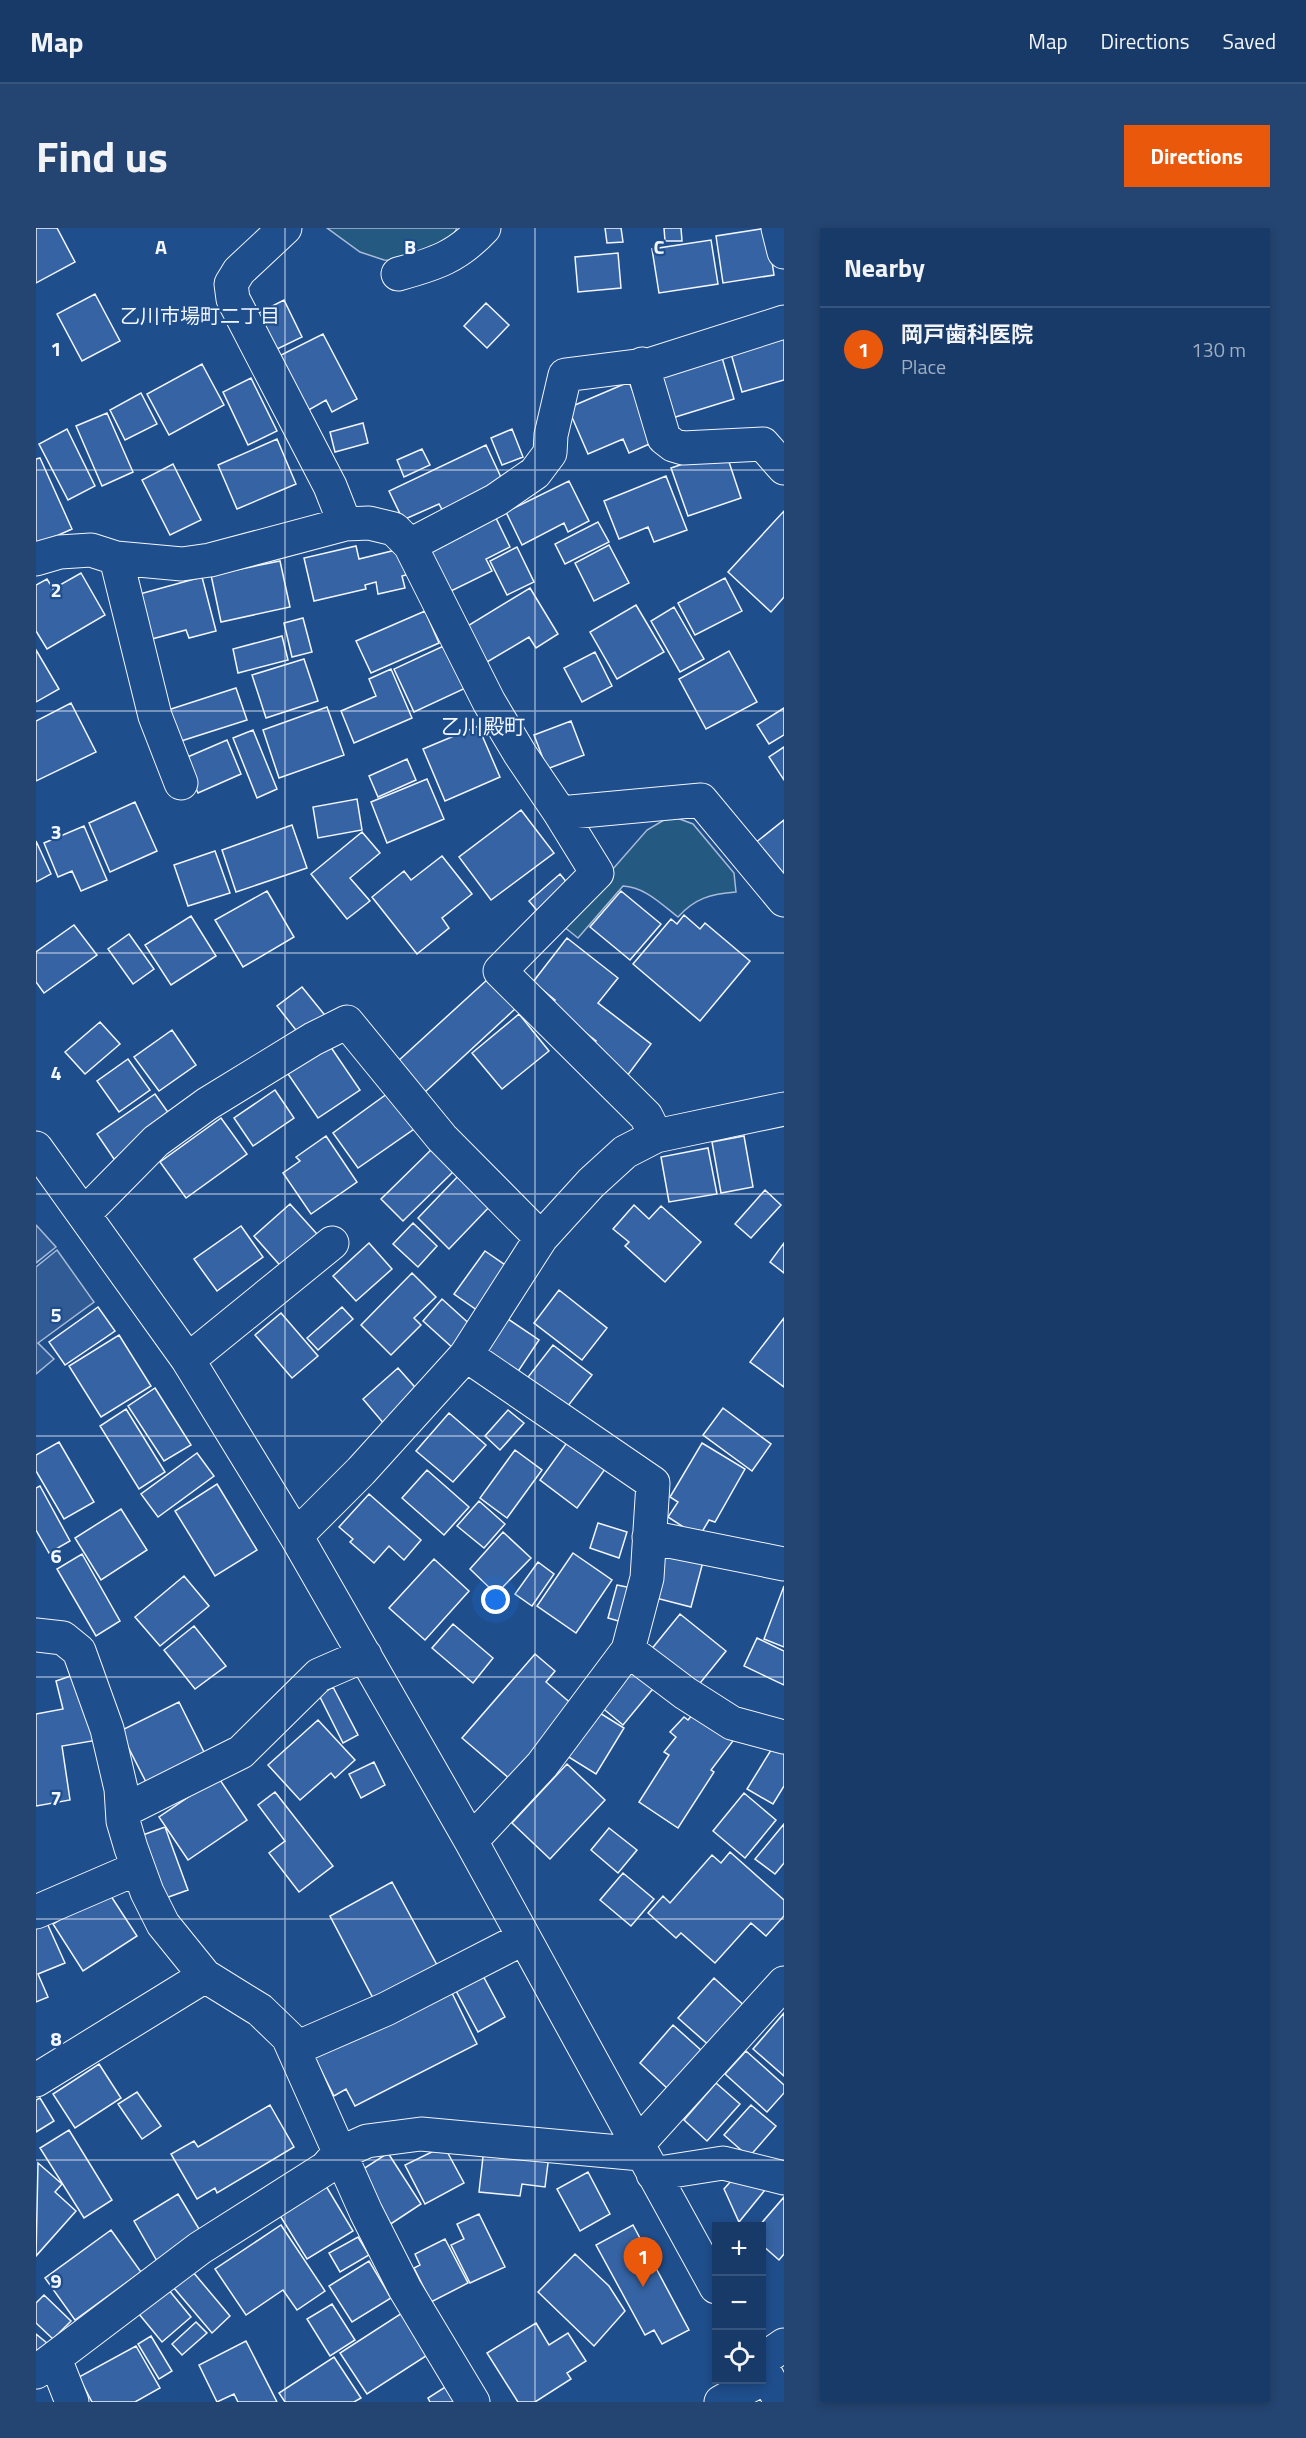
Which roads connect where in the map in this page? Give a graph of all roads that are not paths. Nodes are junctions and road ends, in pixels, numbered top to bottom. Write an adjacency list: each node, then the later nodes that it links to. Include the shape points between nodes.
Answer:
1 (285, 228): 9 (street, via 239,271 231,284 233,299 330,486)
2 (484, 228): 5 (street, via 467,246 440,262)
3 (778, 228): 4 (street)
4 (784, 252)
5 (398, 274)
6 (784, 322): 7 (street)
7 (642, 364): 8 (street, via 664,438 673,445 683,448 763,444); 10 (street, via 564,375 550,453 535,473 496,500)
8 (784, 468)
9 (345, 524): 10 (street, via 369,523 394,529); 11 (street, via 210,560 182,564)
10 (410, 545): 14 (street, via 489,702)
11 (116, 558): 12 (street, via 91,550 60,552); 13 (street, via 155,716)
12 (36, 559)
13 (181, 783)
14 (560, 813): 15 (street, via 701,800); 17 (street, via 597,873 500,971 646,1116)
15 (784, 900)
16 (784, 1109): 17 (street)
17 (656, 1136): 20 (street, via 625,1152)
18 (36, 1148): 19 (street)
19 (84, 1214): 20 (street, via 156,1141 207,1104 347,1022 442,1138); 23 (street)
20 (541, 1238): 22 (street)
21 (332, 1243): 23 (street)
22 (466, 1355): 24 (street); 25 (street, via 653,1482)
23 (188, 1360): 24 (street)
24 (296, 1536): 29 (street)
25 (649, 1537): 26 (street); 28 (street, via 647,1578)
26 (784, 1564)
27 (36, 1635): 31 (street, via 63,1638 79,1651 107,1729)
28 (628, 1650): 30 (street, via 732,1723); 32 (street, via 542,1765)
29 (365, 1655): 31 (street, via 319,1675 241,1752); 32 (street)
30 (784, 1737)
31 (123, 1811): 33 (street)
32 (471, 1840): 35 (street)
33 (138, 1868): 34 (street); 36 (street, via 163,1924)
34 (36, 1912)
35 (524, 1938): 38 (street, via 386,2009); 41 (street)
36 (205, 1976): 38 (street, via 260,2010 288,2037); 39 (street)
37 (784, 1983): 41 (street)
38 (294, 2049): 40 (street)
39 (36, 2080)
40 (338, 2154): 41 (street, via 367,2141 421,2134); 45 (street, via 326,2168 200,2248); 49 (street, via 405,2289)
41 (644, 2157): 42 (street, via 723,2163); 43 (street)
42 (784, 2178)
43 (712, 2278)
44 (784, 2345): 46 (street)
45 (46, 2365): 48 (street)
46 (766, 2375)
47 (753, 2384): 50 (street)
48 (72, 2402)
49 (473, 2402)
50 (721, 2402)

